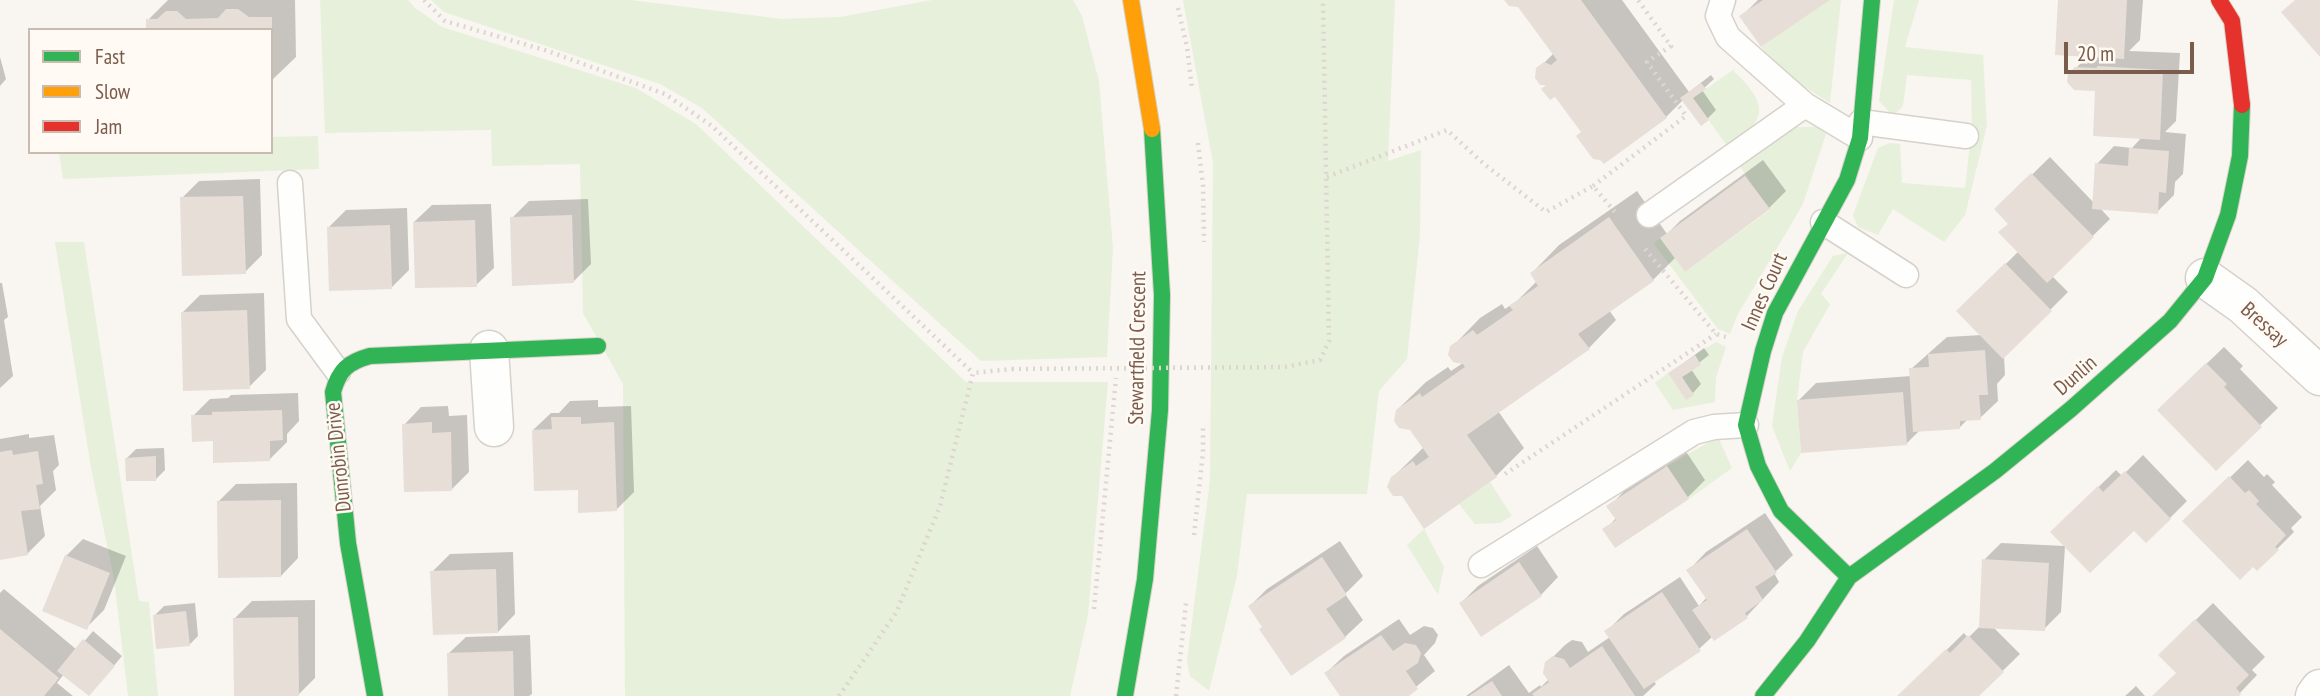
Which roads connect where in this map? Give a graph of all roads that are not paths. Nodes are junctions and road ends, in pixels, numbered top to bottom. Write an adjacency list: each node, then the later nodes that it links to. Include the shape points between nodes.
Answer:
1 (1130, 0): 23 (street, Stewartfield Crescent, via 1152,122 1162,295 1160,410 1145,579)
2 (1723, 0): 5 (lane, via 1718,16 1728,37)
3 (1872, 0): 6 (street, Innes Court)
4 (2219, 0): 12 (street, Dunlin, via 2232,21 2242,98 2240,156 2228,215)
5 (1805, 105): 6 (lane); 9 (lane)
6 (1861, 130): 7 (lane); 10 (street, Innes Court, via 1847,180)
7 (1966, 136)
8 (290, 183): 15 (lane, via 299,319)
9 (1649, 215)
10 (1823, 222): 11 (lane); 17 (street, Innes Court, via 1775,313)
11 (1906, 275)
12 (2205, 278): 16 (street, Bressay, via 2243,305); 20 (street, Dunlin, via 2170,321 2071,409 1995,471)
13 (598, 346): 14 (street, Dunrobin Drive)
14 (489, 350): 15 (street, Dunrobin Drive, via 370,356 348,362); 18 (street)
15 (338, 372): 22 (street, Dunrobin Drive, via 333,392 348,543)
16 (2320, 376)
17 (1746, 425): 19 (lane, via 1694,432); 20 (street, Innes Court, via 1758,466 1781,511)
18 (494, 427)
19 (1481, 565)
20 (1849, 577): 24 (street, Dunlin)
21 (2320, 689): 25 (street)
22 (375, 696)
23 (1125, 696)
24 (1763, 696)
25 (2315, 696)

